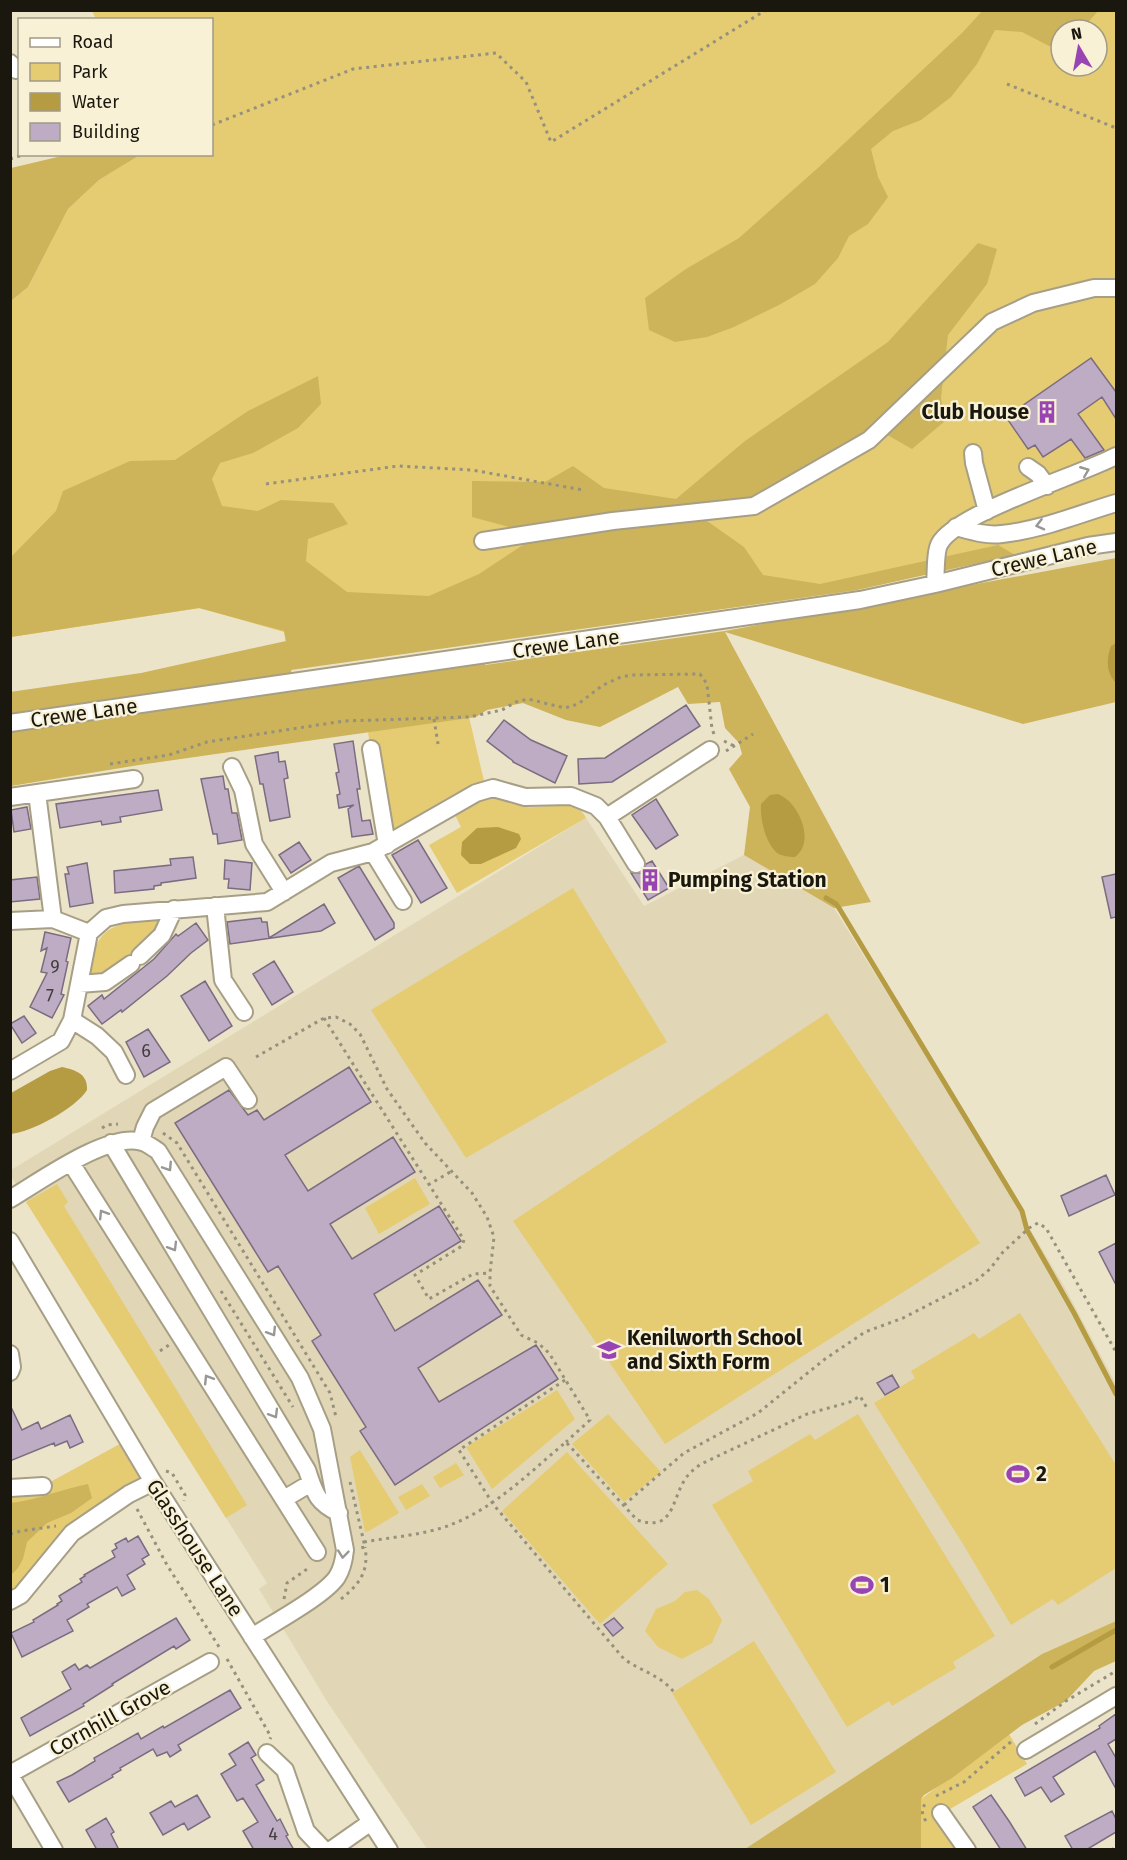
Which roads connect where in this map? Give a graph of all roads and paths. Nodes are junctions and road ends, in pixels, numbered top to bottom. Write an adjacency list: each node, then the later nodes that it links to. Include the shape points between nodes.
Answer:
1 (766, 10): 3 (path, via 551,142 526,82 496,53 352,69)
2 (1007, 84): 4 (path)
3 (213, 124)
4 (1116, 128)
5 (1116, 288): 15 (street, via 1094,288 1033,303 992,322 868,440 754,506 613,521)
6 (974, 453): 13 (street)
7 (1116, 456): 10 (street, one-way to 7)
8 (1028, 467): 10 (street)
9 (266, 484): 11 (path, via 398,466 472,470)
10 (1047, 486): 13 (street)
11 (583, 490)
12 (1116, 503): 14 (street, one-way to 14, via 1002,534)
13 (987, 511): 14 (street)
14 (956, 527): 17 (street, via 939,544)
15 (483, 541)
16 (1116, 542): 17 (street, Crewe Lane)
17 (935, 584): 19 (street, Crewe Lane, via 860,600)
18 (434, 719): 20 (path); 21 (path, via 493,713 528,699 565,708 621,677 696,674 707,684 715,735); 24 (path, via 344,721 207,742 169,755)
19 (10, 723)
20 (438, 744)
21 (734, 746)
22 (370, 749): 30 (street)
23 (710, 750): 29 (street)
24 (105, 765)
25 (232, 767): 32 (street, via 243,790 254,844)
26 (134, 779): 27 (street)
27 (37, 793): 28 (street); 36 (street)
28 (10, 796)
29 (607, 817): 30 (street, via 596,806 571,796 525,797 493,788 476,793); 31 (street)
30 (380, 848): 32 (street, via 331,863); 33 (street)
31 (636, 864)
32 (284, 892): 34 (street, via 267,902)
33 (403, 901)
34 (215, 906): 35 (street); 40 (street, via 224,980)
35 (174, 909): 38 (street, via 106,918); 39 (street, via 162,935 135,960 105,981)
36 (53, 919): 37 (street); 38 (street)
37 (10, 921)
38 (88, 933): 39 (street)
39 (79, 984): 42 (street)
40 (244, 1012)
41 (324, 1018): 43 (path); 51 (path, via 336,1017 360,1034 387,1089 425,1143); 52 (path)
42 (72, 1020): 44 (street, via 61,1041); 45 (street, via 114,1052)
43 (256, 1057)
44 (10, 1071)
45 (126, 1075)
46 (248, 1100): 48 (street, via 226,1066 153,1111)
47 (97, 1131): 48 (path, via 107,1125 127,1124)
48 (143, 1134): 49 (street); 63 (path, via 166,1134 177,1143 330,1393); 77 (street, one-way to 77, via 158,1151 300,1378 322,1429)
49 (111, 1143): 50 (street); 69 (street, one-way to 69, via 308,1470)
50 (72, 1163): 53 (street); 73 (street, one-way to 50)
51 (452, 1171): 52 (path); 55 (path, via 487,1217 494,1237)
52 (428, 1185): 55 (path, via 464,1240 456,1251 415,1275 429,1299 473,1274)
53 (12, 1198)
54 (10, 1241): 68 (street, Glasshouse Lane)
55 (489, 1273): 60 (path, via 490,1286 521,1335 549,1353)
56 (219, 1288): 62 (path)
57 (1116, 1352): 76 (path, via 1046,1228 1038,1223 1029,1227 977,1280 903,1318 865,1332 758,1413 684,1453)
58 (10, 1354): 59 (street)
59 (10, 1372)
60 (565, 1380): 64 (path, via 590,1420); 66 (path)
61 (867, 1408): 76 (path, via 860,1396 807,1414 701,1464 685,1480 669,1516 657,1523 637,1520)
62 (297, 1413)
63 (338, 1425)
64 (566, 1442): 75 (path); 76 (path)
65 (456, 1445): 66 (path)
66 (459, 1450): 75 (path)
67 (348, 1472): 80 (path)
68 (158, 1476): 72 (street); 74 (path, via 172,1473 185,1495); 85 (street, Glasshouse Lane)
69 (311, 1483): 73 (street); 77 (street, via 325,1506)
70 (43, 1486): 71 (street)
71 (10, 1488)
72 (129, 1494): 83 (street, via 72,1533 21,1595); 92 (path, via 167,1565 271,1737)
73 (284, 1499): 82 (street)
74 (184, 1503)
75 (493, 1504): 80 (path, via 448,1526); 88 (path, via 624,1659 665,1681)
76 (624, 1505)
77 (339, 1513): 81 (street)
78 (60, 1526): 79 (path)
79 (10, 1534)
80 (364, 1542): 81 (path, via 365,1547)
81 (345, 1550): 85 (street, one-way to 85, via 337,1577 327,1589)
82 (316, 1558): 84 (path, via 287,1583)
83 (10, 1601)
84 (282, 1602)
85 (252, 1637): 95 (street, Glasshouse Lane)
86 (210, 1662): 93 (street, Cornhill Grove)
87 (1116, 1671): 90 (path)
88 (674, 1692)
89 (1110, 1700): 91 (street)
90 (1030, 1728)
91 (1023, 1742): 94 (path, via 1006,1744 964,1782 926,1803 922,1813)
92 (267, 1753): 98 (street, via 285,1770 306,1831)
93 (10, 1774): 97 (street)
94 (934, 1818): 101 (street)
95 (371, 1822): 99 (street); 100 (street, Glasshouse Lane)
96 (1116, 1847): 102 (path)
97 (54, 1850)
98 (324, 1850)
99 (331, 1850)
100 (389, 1850)
101 (966, 1850)
102 (1111, 1850)

